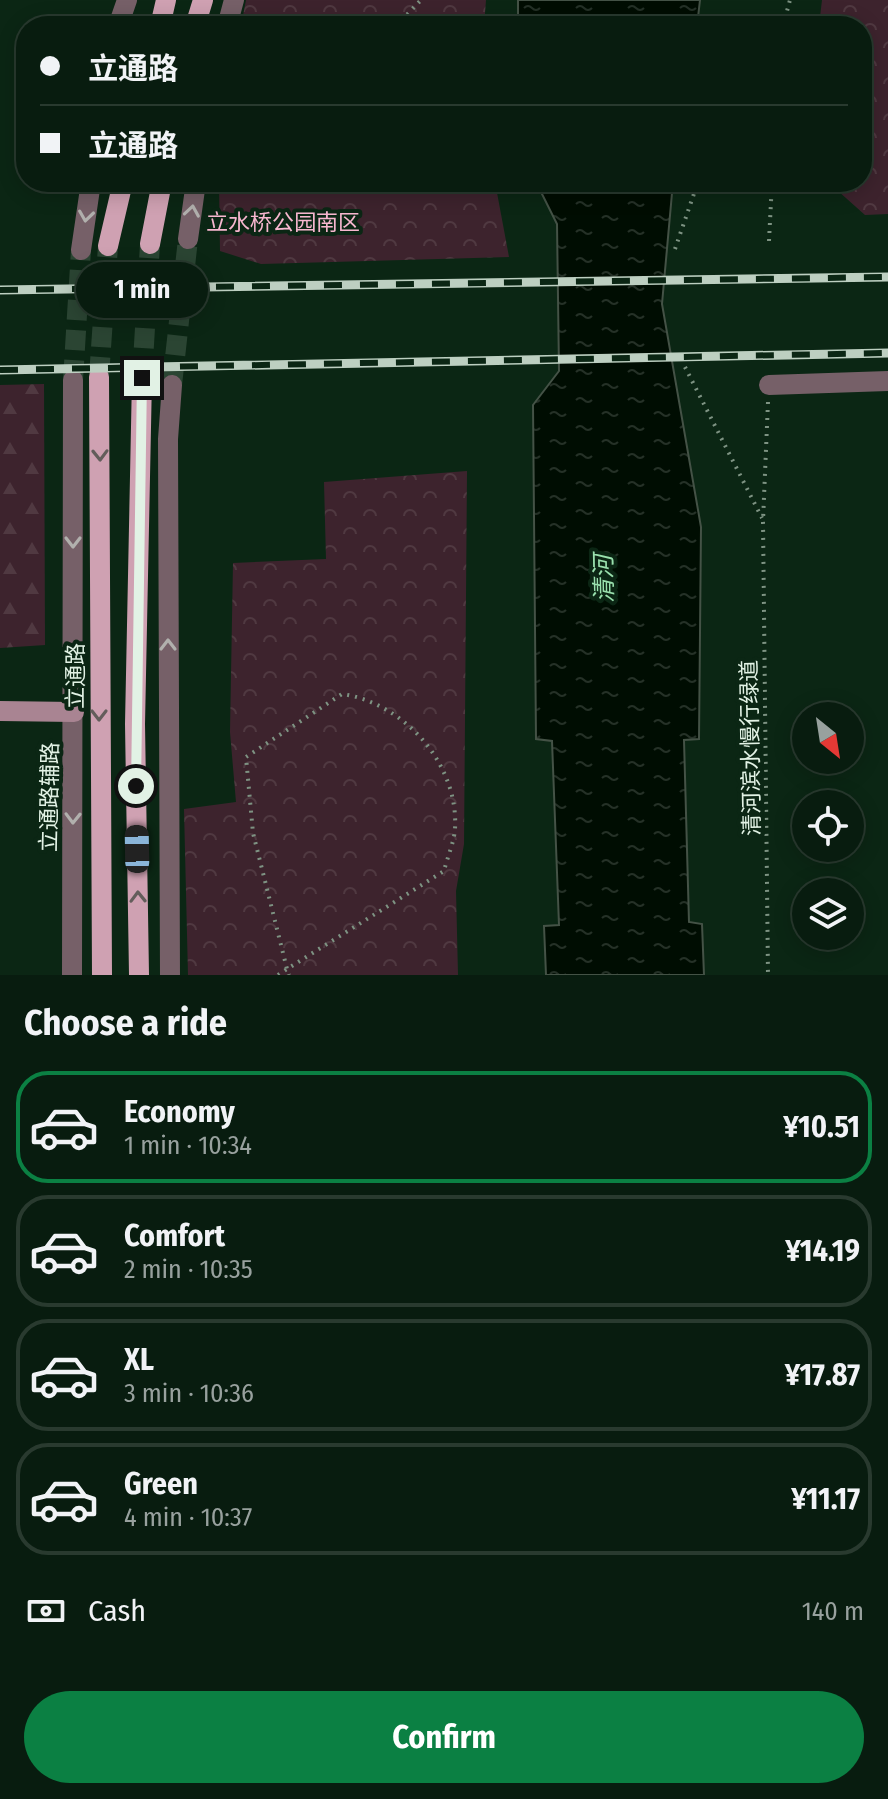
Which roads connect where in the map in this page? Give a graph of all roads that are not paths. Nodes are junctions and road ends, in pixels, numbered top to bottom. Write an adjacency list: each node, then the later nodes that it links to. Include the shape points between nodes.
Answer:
1 (90, 192): 8 (street, one-way to 8)
2 (121, 192): 7 (main road)
3 (160, 192): 6 (main road)
4 (195, 192): 5 (street, one-way to 4)
5 (188, 239)
6 (150, 244)
7 (108, 246)
8 (81, 250)
9 (99, 377): 18 (main road, 立通路, one-way to 18)
10 (142, 378): 19 (main road, one-way to 10, via 135,724)
11 (73, 380): 16 (street, 立通路辅路, one-way to 16)
12 (888, 381): 14 (street)
13 (172, 385): 20 (street, one-way to 13)
14 (769, 385)
15 (0, 711): 16 (street)
16 (74, 712): 17 (street, 立通路辅路, one-way to 17)
17 (72, 975)
18 (102, 975)
19 (139, 975)
20 (170, 975)

